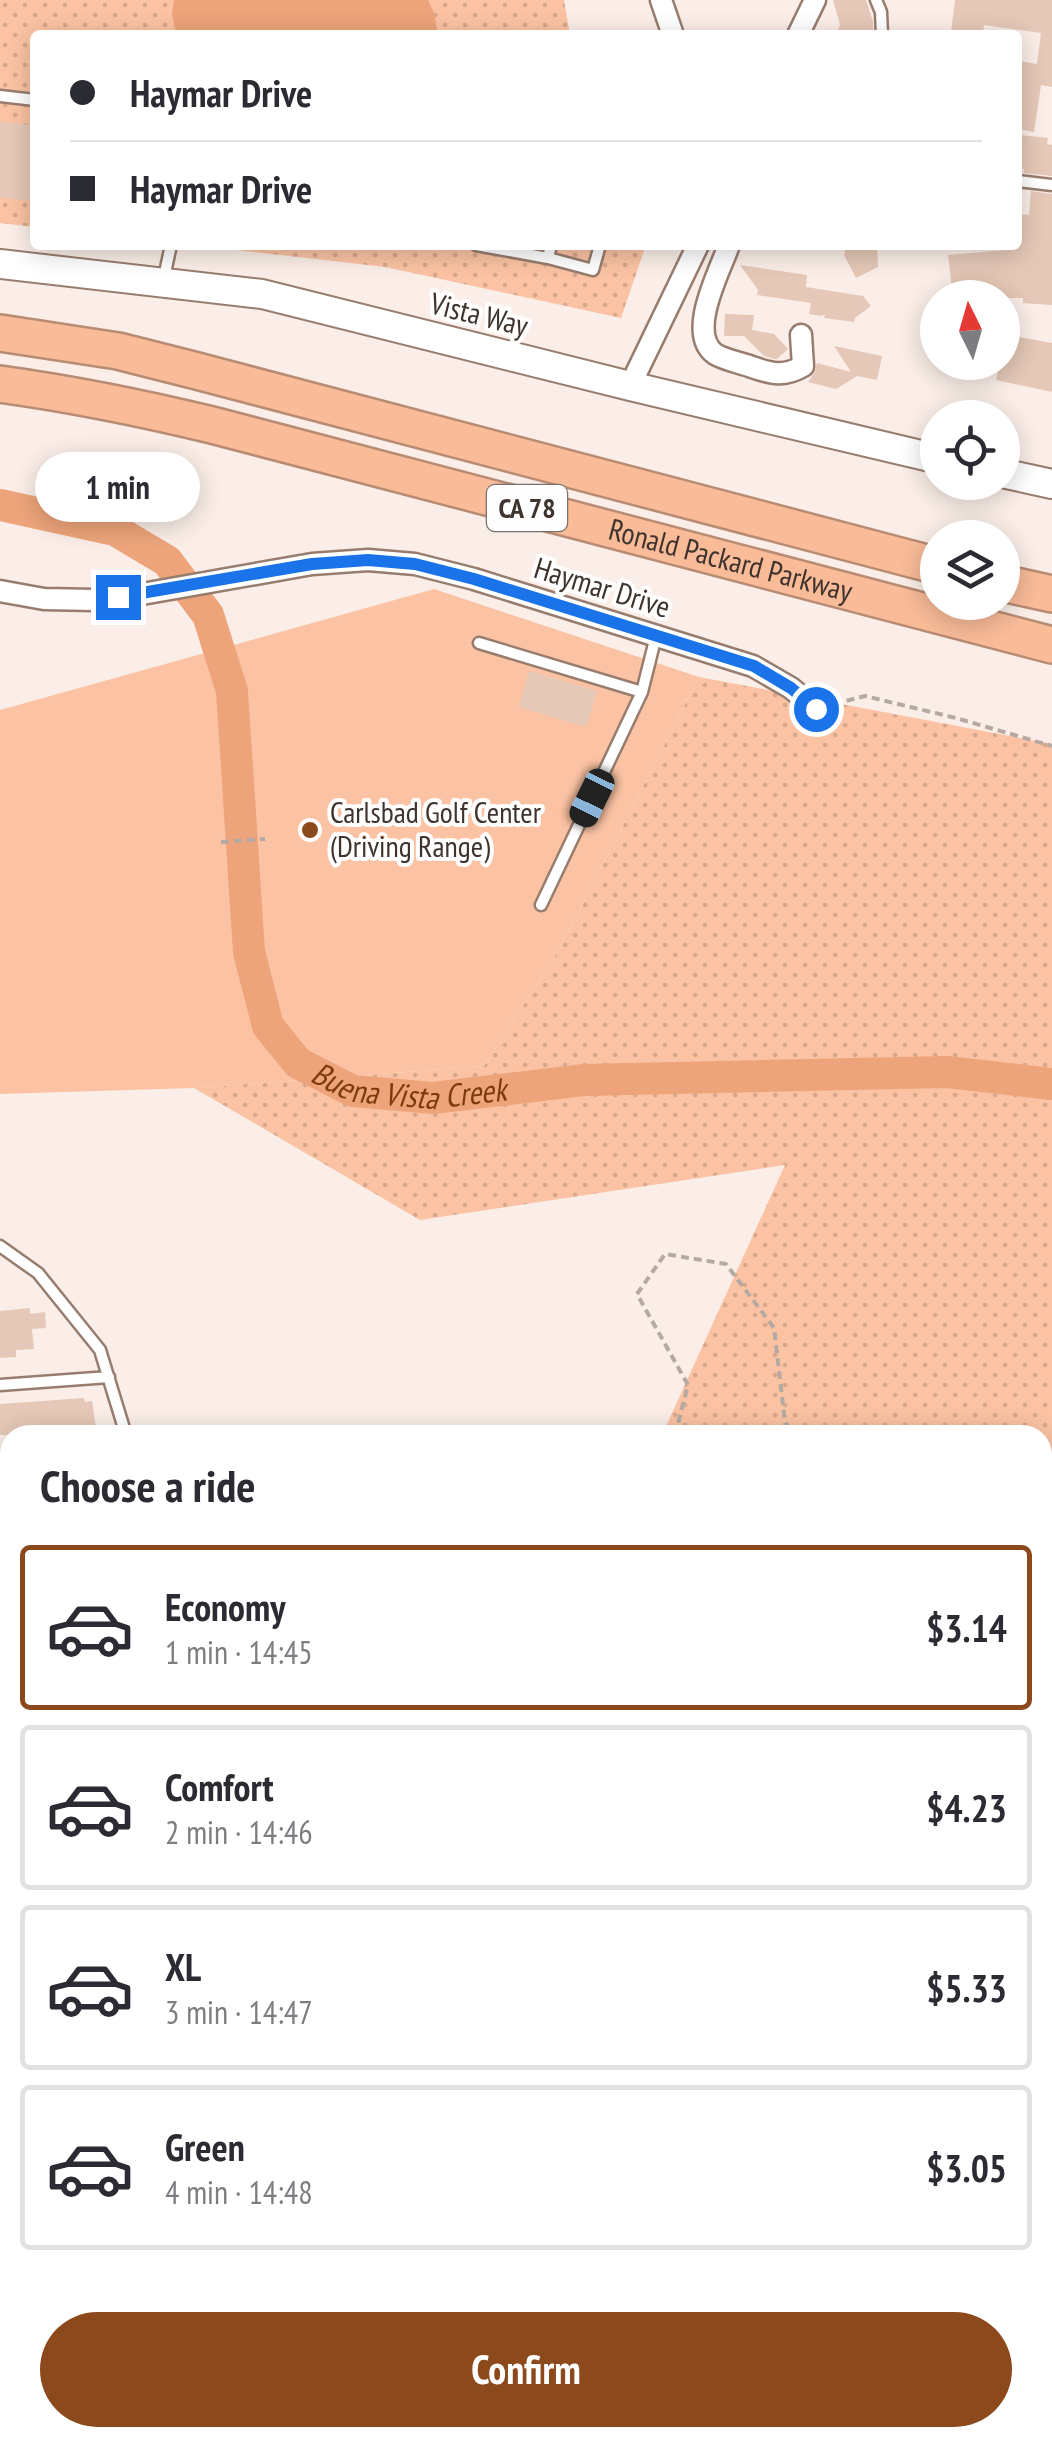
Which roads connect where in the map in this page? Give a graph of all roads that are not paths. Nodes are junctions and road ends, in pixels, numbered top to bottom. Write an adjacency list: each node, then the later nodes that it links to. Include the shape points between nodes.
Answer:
1 (661, 0): 4 (street)
2 (815, 0): 5 (street)
3 (876, 0): 6 (lane)
4 (671, 30)
5 (800, 30)
6 (882, 30)
7 (0, 96): 8 (lane)
8 (30, 99)
9 (1022, 182): 10 (lane)
10 (1052, 185)
11 (170, 250): 19 (lane)
12 (504, 250): 17 (lane)
13 (550, 250): 17 (lane)
14 (599, 250): 17 (lane, via 593,270)
15 (696, 250): 23 (street)
16 (727, 250): 21 (street, via 702,322 714,353 774,375 792,373 803,366)
17 (548, 258)
18 (0, 264): 19 (main road, Vista Way)
19 (162, 282): 23 (main road, Vista Way, via 262,294)
20 (0, 333): 27 (highway, Ronald Packard Parkway / CA 78, via 197,370)
21 (801, 335)
22 (0, 384): 33 (highway, Ronald Packard Parkway / CA 78, via 212,425)
23 (630, 386): 24 (main road, Vista Way)
24 (920, 455)
25 (1020, 477): 26 (main road)
26 (1052, 484)
27 (920, 561)
28 (1020, 587): 30 (highway)
29 (0, 591): 31 (street, Haymar Drive, via 94,600 368,560 474,579)
30 (1052, 594)
31 (656, 636): 34 (lane); 35 (street, Haymar Drive, via 754,666)
32 (479, 644): 34 (lane)
33 (1052, 644)
34 (642, 692): 36 (lane)
35 (816, 709)
36 (542, 905)
37 (0, 1246): 38 (lane, via 38,1273 100,1350)
38 (109, 1377): 39 (lane); 40 (lane)
39 (0, 1385)
40 (123, 1425)

